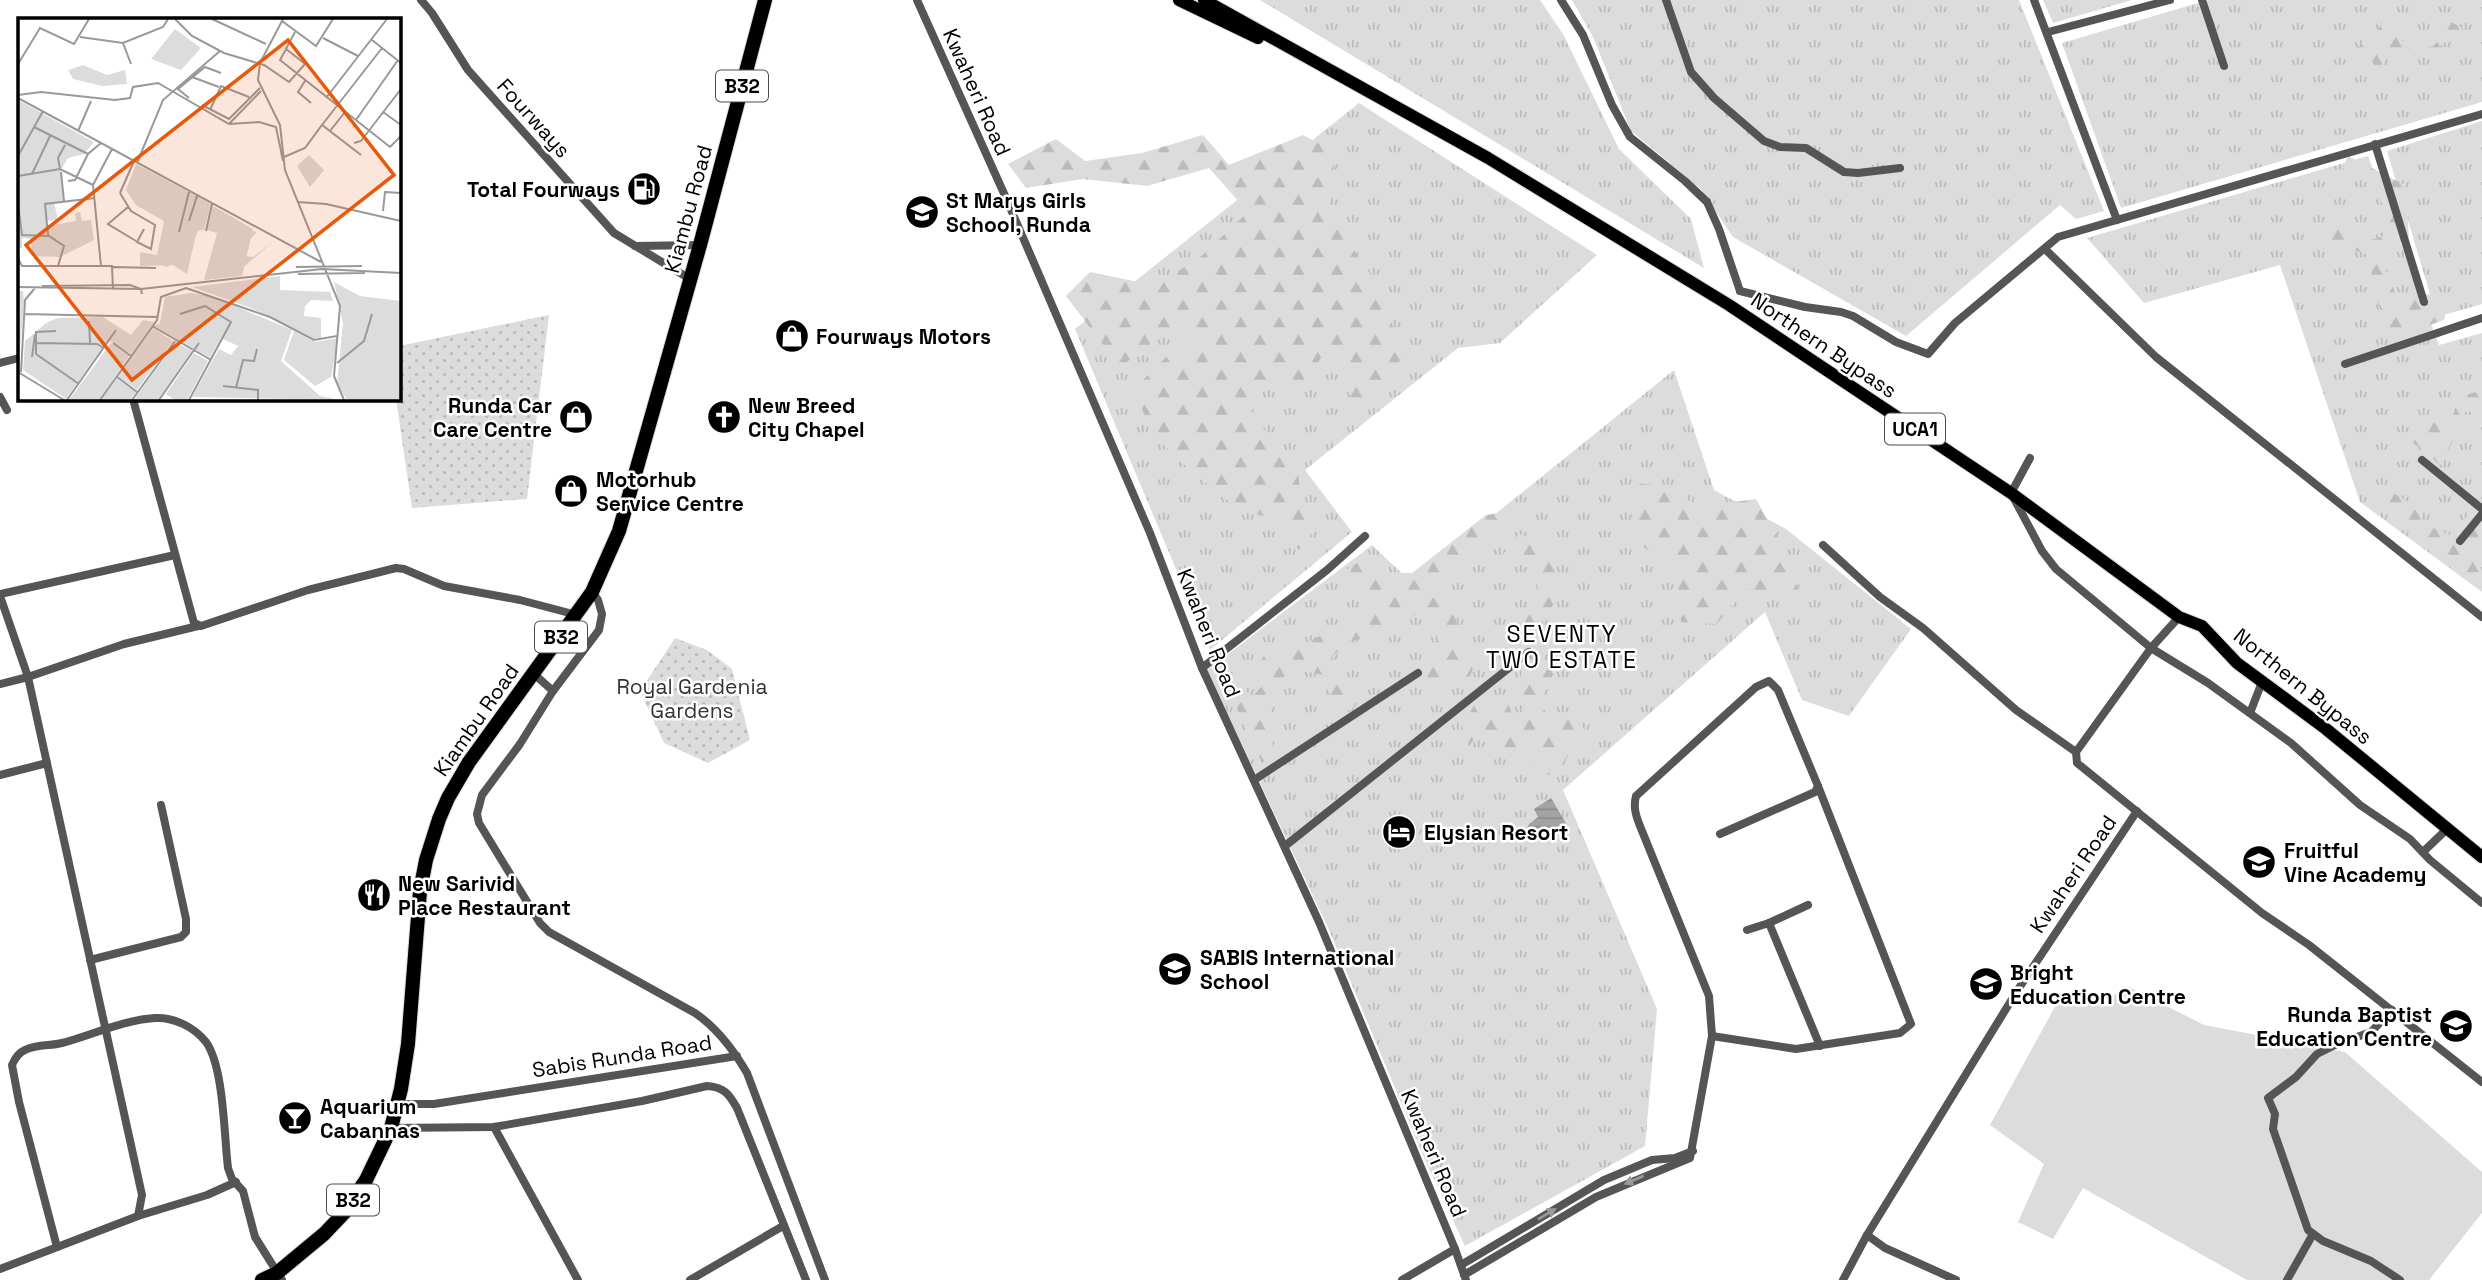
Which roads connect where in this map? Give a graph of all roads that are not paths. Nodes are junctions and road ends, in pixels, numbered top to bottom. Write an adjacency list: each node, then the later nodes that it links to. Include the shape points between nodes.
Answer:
1 (421, 0): 20 (street, Fourways, via 468,71 614,233)
2 (765, 0): 21 (highway, Kiambu Road / B32)
3 (917, 0): 50 (street, Kwaheri Road, via 1150,533)
4 (1179, 0): 14 (main road)
5 (1204, 0): 12 (main road, Northern Bypass / UCA1)
6 (1211, 0): 12 (main road)
7 (1561, 0): 24 (street, via 1583,35 1630,136 1707,202)
8 (1667, 0): 18 (street, via 1691,72 1764,141 1806,148 1844,172)
9 (2034, 0): 13 (street)
10 (2170, 0): 13 (street)
11 (2203, 0): 15 (street)
12 (1226, 12): 14 (main road, Northern Bypass / UCA1)
13 (2048, 32): 19 (street)
14 (1307, 57): 26 (main road, Northern Bypass / UCA1, via 1488,158)
15 (2224, 66)
16 (2482, 114): 17 (street)
17 (2375, 144): 19 (street); 25 (street)
18 (1900, 168)
19 (2117, 220): 22 (street, via 2063,235)
20 (635, 246): 21 (street); 23 (street, Fourways)
21 (700, 246): 23 (highway, Kiambu Road / B32)
22 (2045, 248): 24 (street, via 1962,316 1928,354 1842,312); 46 (street, via 2156,357)
23 (690, 279): 42 (highway, Kiambu Road / B32, via 620,531)
24 (1740, 291): 26 (street)
25 (2424, 302)
26 (1729, 305): 36 (main road, Northern Bypass / UCA1)
27 (2482, 318): 30 (street)
28 (18, 358): 29 (street)
29 (0, 363)
30 (2345, 364)
31 (0, 397): 33 (street)
32 (134, 401): 41 (street)
33 (7, 410)
34 (2030, 458): 36 (street)
35 (2422, 460): 37 (street)
36 (2011, 493): 45 (main road, Northern Bypass / UCA1); 48 (street, via 2056,569)
37 (2482, 511): 39 (street)
38 (1365, 536): 50 (street)
39 (2460, 541)
40 (1823, 545): 58 (street, via 2016,710)
41 (175, 555): 43 (street); 47 (street)
42 (592, 592): 44 (highway, Kiambu Road / B32); 56 (street, via 602,614 598,630)
43 (0, 595): 53 (street)
44 (577, 615): 47 (street, via 444,586 396,568 308,590); 51 (highway, Kiambu Road / B32)
45 (2179, 617): 48 (street); 54 (main road, Northern Bypass / UCA1, via 2203,626)
46 (2482, 617)
47 (198, 626): 53 (street, via 124,644)
48 (2151, 648): 57 (street); 58 (street)
49 (1529, 652): 67 (street)
50 (1202, 668): 61 (street, Kwaheri Road)
51 (534, 674): 56 (street); 81 (highway, Kiambu Road / B32, via 469,762 448,798 434,836 420,891 408,1044)
52 (1418, 674): 61 (street)
53 (28, 677): 55 (street); 59 (street)
54 (2262, 682): 57 (street); 65 (main road, Northern Bypass / UCA1)
55 (0, 684)
56 (553, 691): 79 (street, via 482,795 479,823 549,932 695,1013 716,1029)
57 (2250, 713): 68 (street)
58 (2076, 752): 64 (street, via 2077,763)
59 (47, 763): 60 (street); 74 (street)
60 (0, 775)
61 (1254, 780): 67 (street, Kwaheri Road)
62 (1818, 786): 66 (street, via 1815,792); 77 (street, via 1778,690 1765,681 1636,796 1640,826 1709,996); 78 (street, via 1912,1024 1900,1033)
63 (161, 805): 74 (street, via 186,932)
64 (2137, 811): 75 (street); 91 (street, Kwaheri Road, via 2038,958)
65 (2447, 829): 68 (street); 69 (main road, Northern Bypass / UCA1)
66 (1720, 834)
67 (1285, 846): 93 (street, Kwaheri Road)
68 (2424, 851): 70 (street)
69 (2482, 857)
70 (2482, 903)
71 (1808, 905): 72 (street)
72 (1769, 923): 73 (street); 78 (street)
73 (1747, 930)
74 (90, 960): 76 (street)
75 (2392, 1010): 80 (street); 90 (street, via 2371,1032 2317,1054 2268,1098 2275,1114 2273,1129 2305,1223)
76 (105, 1030): 86 (street, via 169,1019 189,1027 207,1044 216,1063 228,1168); 88 (street, via 142,1195); 92 (street, via 23,1050 12,1065)
77 (1712, 1036): 78 (street, via 1786,1048); 84 (street)
78 (1821, 1046)
79 (737, 1056): 81 (street, Sabis Runda Road, via 434,1104); 102 (street, Sabis Runda Road)
80 (2482, 1082)
81 (397, 1104): 83 (highway, Kiambu Road / B32)
82 (494, 1127): 83 (street); 89 (street, via 716,1086 728,1093 737,1108); 99 (street)
83 (391, 1128): 96 (highway, Kiambu Road / B32, via 344,1213)
84 (1693, 1151): 85 (street, via 1652,1160); 87 (street, one-way to 87, via 1677,1165)
85 (1604, 1180): 87 (street); 94 (street, one-way to 85)
86 (236, 1182): 88 (street); 96 (street, via 243,1191 255,1237)
87 (1610, 1190): 97 (street)
88 (138, 1216): 92 (street)
89 (783, 1226): 100 (street); 101 (street)
90 (2313, 1234): 106 (street); 107 (street, via 2371,1261)
91 (1867, 1235): 104 (street, Kwaheri Road); 105 (street)
92 (57, 1247): 95 (street)
93 (1455, 1249): 94 (street, Kwaheri Road); 103 (street)
94 (1461, 1265): 97 (street, Kwaheri Road)
95 (0, 1269)
96 (279, 1277): 98 (highway, Kiambu Road / B32)
97 (1465, 1278)
98 (262, 1280)
99 (579, 1280)
100 (690, 1280)
101 (806, 1280)
102 (825, 1280)
103 (1402, 1280)
104 (1843, 1280)
105 (1956, 1280)
106 (2287, 1280)
107 (2399, 1280)

